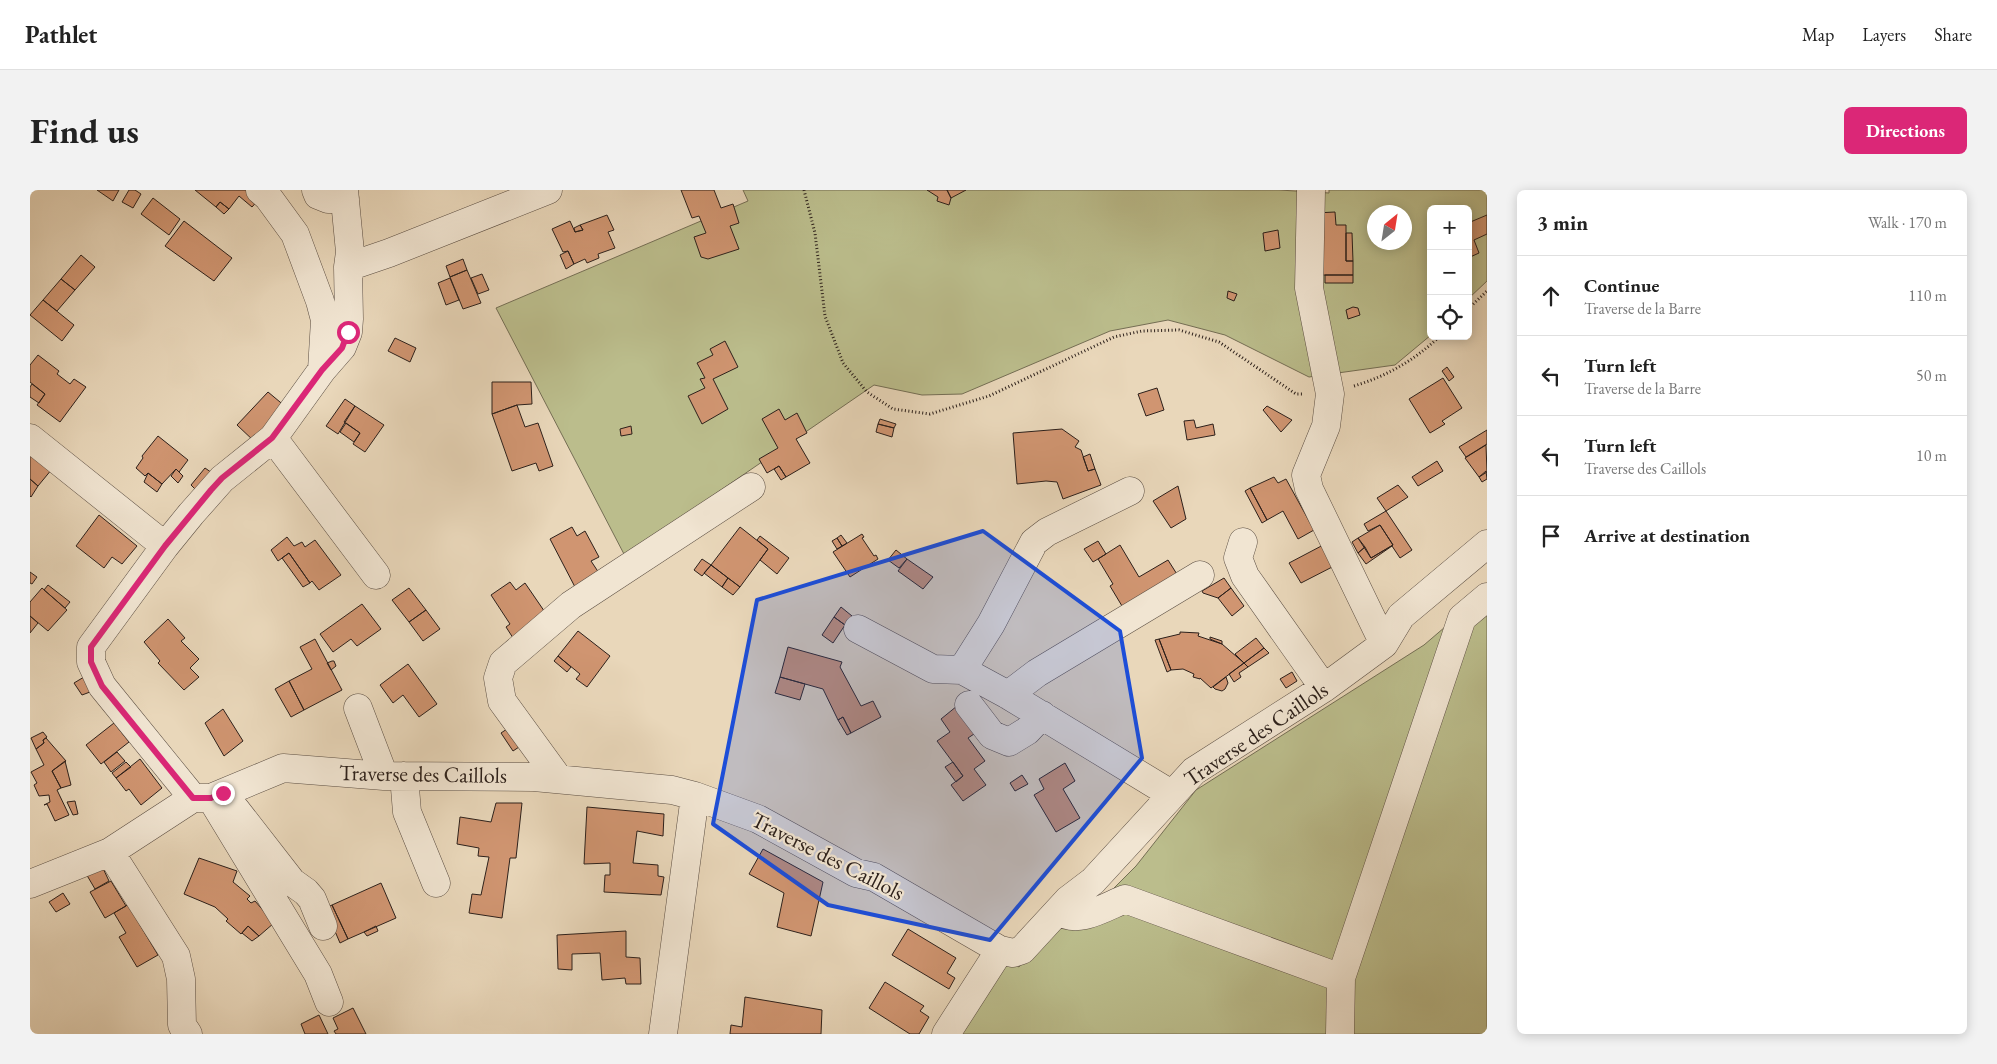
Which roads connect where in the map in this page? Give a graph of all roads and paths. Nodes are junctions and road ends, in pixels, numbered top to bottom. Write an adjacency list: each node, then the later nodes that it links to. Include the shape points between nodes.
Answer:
1 (260, 190): 11 (street, via 295,234 320,301 325,320)
2 (316, 190): 6 (street, via 318,195 328,199)
3 (548, 190): 7 (street)
4 (804, 190): 12 (path, via 816,233 825,316 843,363 867,392 893,409 930,414 980,398 1114,337 1142,331 1179,330 1219,342 1296,394)
5 (1311, 190): 12 (street, via 1308,288)
6 (344, 194): 7 (street, via 350,252)
7 (348, 267): 11 (street, via 348,332 342,348)
8 (1487, 291): 9 (path)
9 (1472, 305)
10 (1436, 340): 12 (path, via 1423,353 1377,379)
11 (322, 370): 14 (street)
12 (1330, 394): 24 (street, via 1326,426 1306,476 1309,489)
13 (30, 438): 19 (street)
14 (272, 438): 19 (street, via 222,478); 20 (street)
15 (751, 488): 32 (street, via 571,605 503,663 498,678 502,701)
16 (1130, 491): 25 (street, via 1034,542 991,624)
17 (1243, 542): 26 (street, via 1238,558 1245,576)
18 (1487, 544): 24 (street, Traverse des Caillols, via 1401,616)
19 (165, 546): 34 (street, via 91,647 91,662 102,686)
20 (376, 575)
21 (1200, 575): 27 (street, via 1038,673)
22 (1487, 597): 42 (street, via 1462,618)
23 (858, 629): 25 (street, via 933,669)
24 (1384, 644): 26 (street, Traverse des Caillols)
25 (962, 670): 27 (street)
26 (1324, 688): 33 (street, Traverse des Caillols, via 1194,771)
27 (1008, 695): 30 (street)
28 (969, 705): 30 (street, via 992,735 1009,742)
29 (358, 708): 31 (street)
30 (1042, 715): 33 (street)
31 (394, 776): 32 (street, Traverse des Caillols); 34 (street, Traverse des Caillols, via 283,768); 37 (street)
32 (558, 778): 35 (street, Traverse des Caillols, via 672,790)
33 (1171, 794): 39 (street, Traverse des Caillols, via 1093,881)
34 (209, 796): 36 (street, Traverse des Caillols); 40 (street, via 292,882 306,892); 43 (street, via 318,974)
35 (695, 796): 41 (street, Traverse des Caillols, via 758,819 856,873 874,878); 45 (street)
36 (110, 852): 38 (street, Traverse des Caillols); 44 (street, via 176,956 181,979 182,1025)
37 (436, 883)
38 (30, 884)
39 (1059, 911): 41 (street, Traverse des Caillols, via 1022,950 1013,953); 42 (street, via 1066,916 1078,917 1125,899)
40 (322, 926)
41 (1000, 950): 46 (street)
42 (1341, 978): 47 (street)
43 (329, 1002)
44 (188, 1034)
45 (663, 1034)
46 (946, 1034)
47 (1340, 1034)

